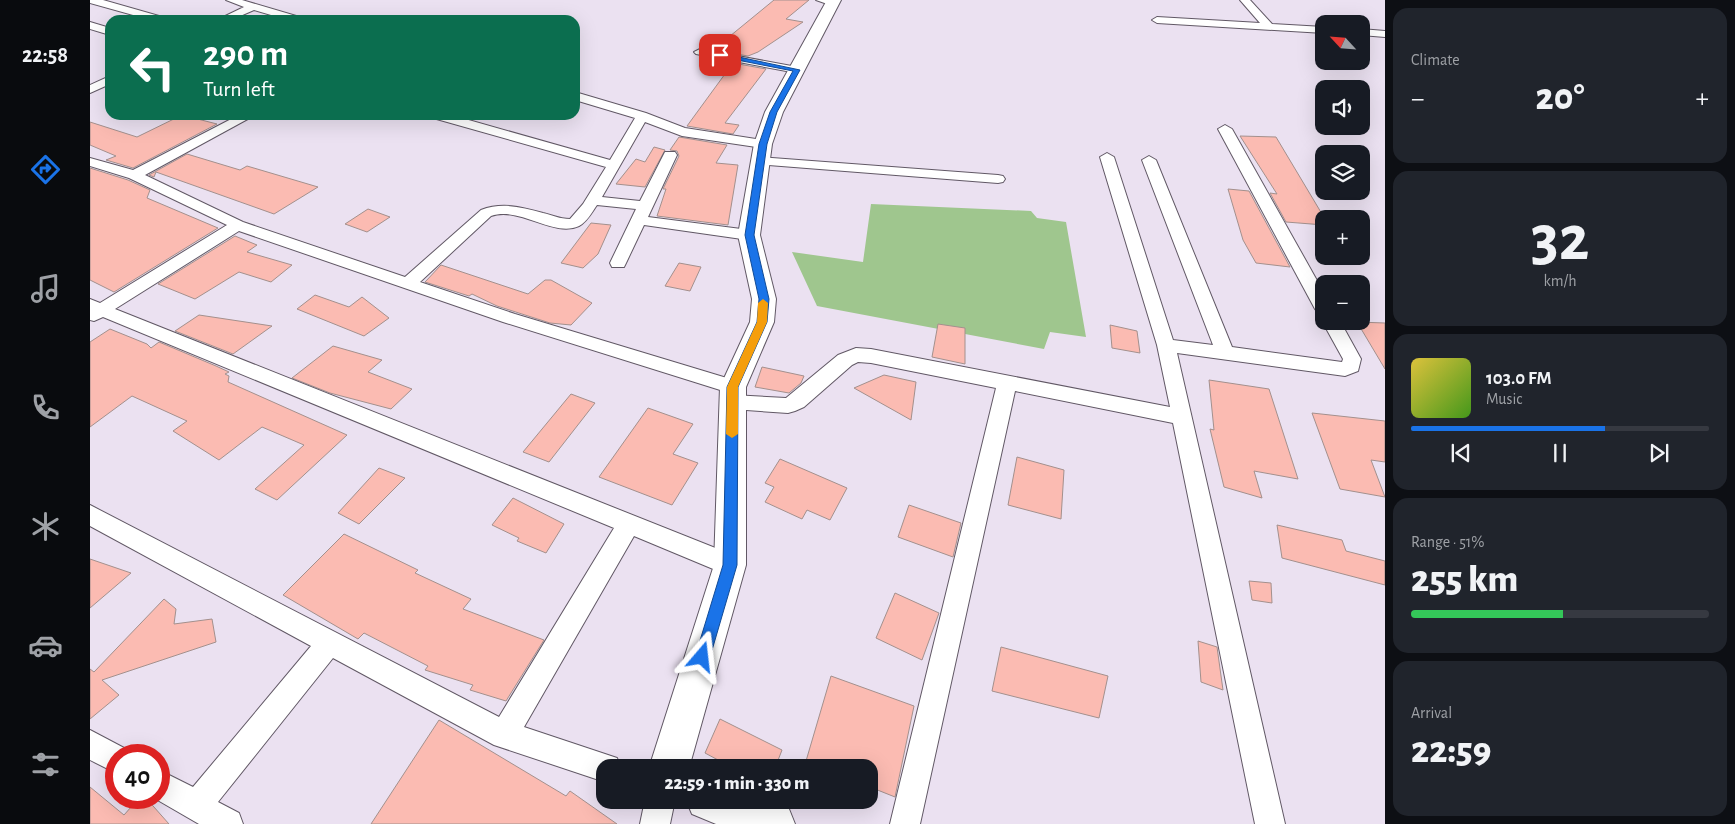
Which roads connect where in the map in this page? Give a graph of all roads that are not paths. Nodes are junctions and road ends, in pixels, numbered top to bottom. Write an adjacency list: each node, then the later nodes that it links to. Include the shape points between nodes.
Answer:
1 (92, 0): 6 (street)
2 (231, 0): 5 (street)
3 (1245, 0): 11 (street)
4 (829, 1): 17 (street)
5 (253, 6): 7 (street); 8 (street)
6 (144, 15)
7 (233, 15)
8 (283, 15)
9 (1157, 20): 11 (street)
10 (90, 25): 13 (street)
11 (1268, 26): 12 (street)
12 (1315, 29)
13 (105, 30)
14 (1370, 33): 15 (street)
15 (1385, 34)
16 (700, 52): 17 (street)
17 (797, 70): 27 (street, via 774,112)
18 (103, 82): 19 (street)
19 (90, 89)
20 (580, 97): 21 (street)
21 (642, 116): 27 (street, via 682,132); 32 (street)
22 (230, 120): 25 (street)
23 (240, 120): 25 (street)
24 (455, 120): 32 (street)
25 (236, 122): 33 (street)
26 (1225, 129): 42 (street)
27 (762, 153): 34 (street); 39 (street)
28 (670, 154): 36 (street)
29 (1107, 157): 45 (street)
30 (1149, 160): 46 (street)
31 (90, 162): 33 (street)
32 (614, 165): 35 (street)
33 (134, 175): 38 (street)
34 (998, 179)
35 (593, 200): 36 (street); 41 (street, via 578,221 571,223 502,208 486,213)
36 (646, 206): 37 (street)
37 (639, 220): 39 (street); 40 (street)
38 (238, 225): 41 (street); 43 (street)
39 (749, 235): 48 (street, via 764,299 762,322)
40 (618, 263)
41 (408, 283): 48 (street)
42 (1315, 293)
43 (94, 311): 51 (street)
44 (1336, 330): 46 (street, via 1352,359 1351,366 1345,369)
45 (1166, 345): 46 (street); 49 (street)
46 (1225, 352)
47 (1007, 382): 48 (street, via 856,355 845,360 797,402 788,406); 49 (street); 66 (street)
48 (732, 394): 52 (street)
49 (1182, 417): 67 (street)
50 (90, 515): 53 (street)
51 (628, 525): 52 (street); 54 (street)
52 (730, 565): 57 (street)
53 (330, 642): 54 (street); 60 (street)
54 (504, 735): 58 (street)
55 (90, 744): 56 (street)
56 (105, 753)
57 (672, 759)
58 (596, 764)
59 (170, 790): 60 (street)
60 (197, 805): 63 (street)
61 (658, 809): 64 (street)
62 (732, 809): 65 (street)
63 (228, 824)
64 (655, 824)
65 (774, 824)
66 (905, 824)
67 (1270, 824)

